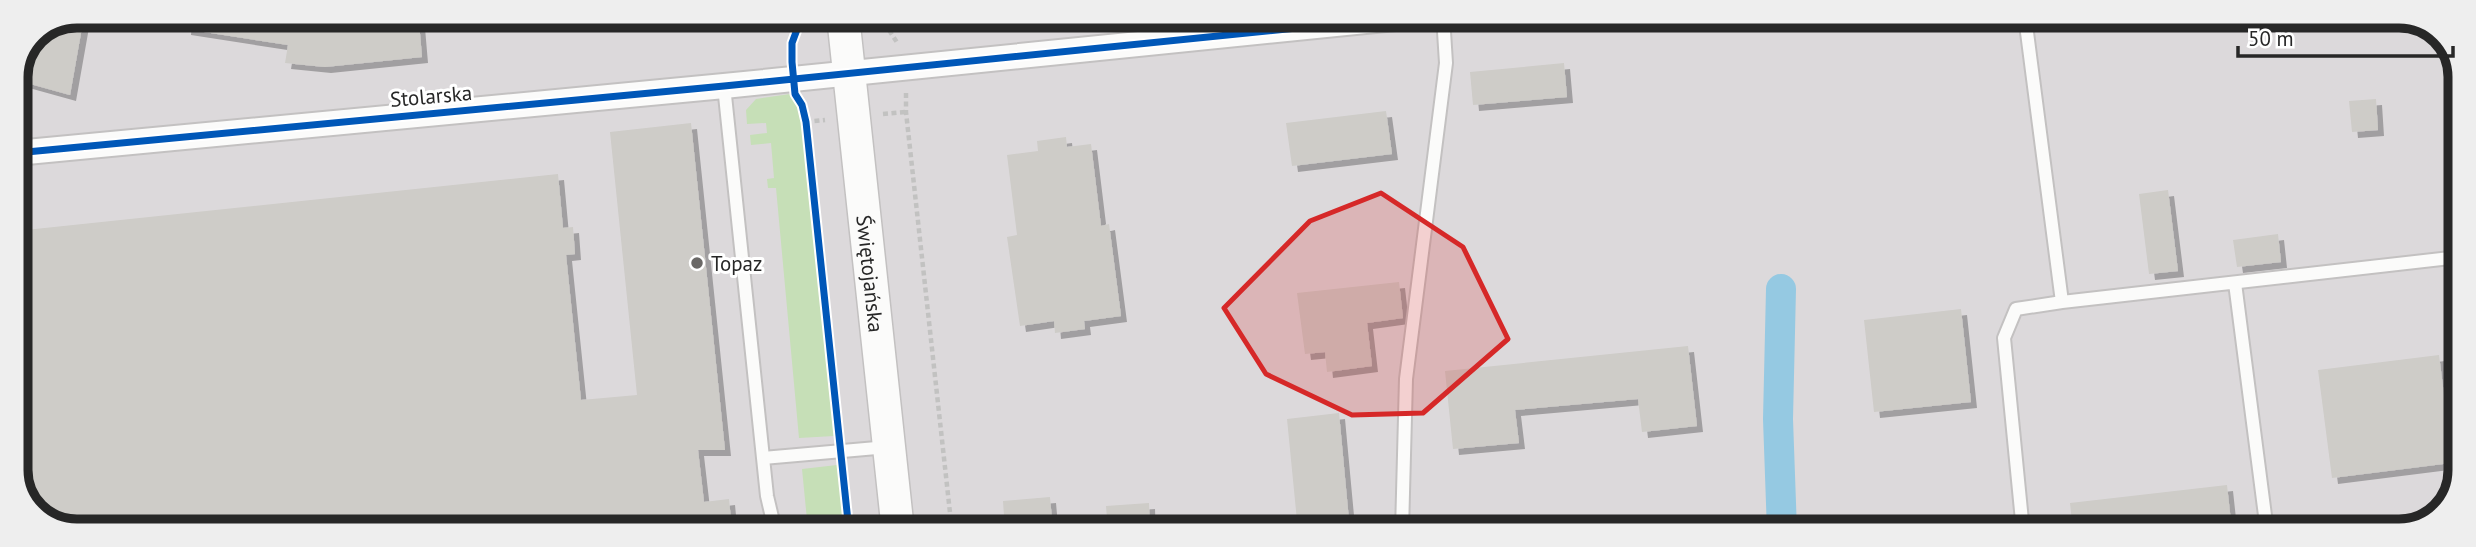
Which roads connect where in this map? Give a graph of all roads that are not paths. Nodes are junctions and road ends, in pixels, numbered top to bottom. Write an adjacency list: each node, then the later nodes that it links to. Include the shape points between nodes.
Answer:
1 (845, 28): 7 (street, Świętojańska)
2 (1169, 28): 6 (lane)
3 (1297, 28): 6 (street, Stolarska)
4 (1444, 28): 17 (lane, via 1446,62 1406,379)
5 (2026, 28): 12 (lane)
6 (1170, 41): 7 (street, Stolarska)
7 (849, 74): 8 (street, Stolarska); 13 (street, Świętojańska)
8 (724, 86): 9 (street, Stolarska); 14 (lane)
9 (28, 152)
10 (2448, 258): 11 (lane)
11 (2235, 283): 12 (lane); 19 (lane)
12 (2062, 302): 18 (lane, via 2016,309 2004,338)
13 (888, 446): 14 (lane); 16 (street, Świętojańska)
14 (763, 458): 15 (lane)
15 (772, 519)
16 (897, 519)
17 (1402, 519)
18 (2022, 519)
19 (2265, 519)

